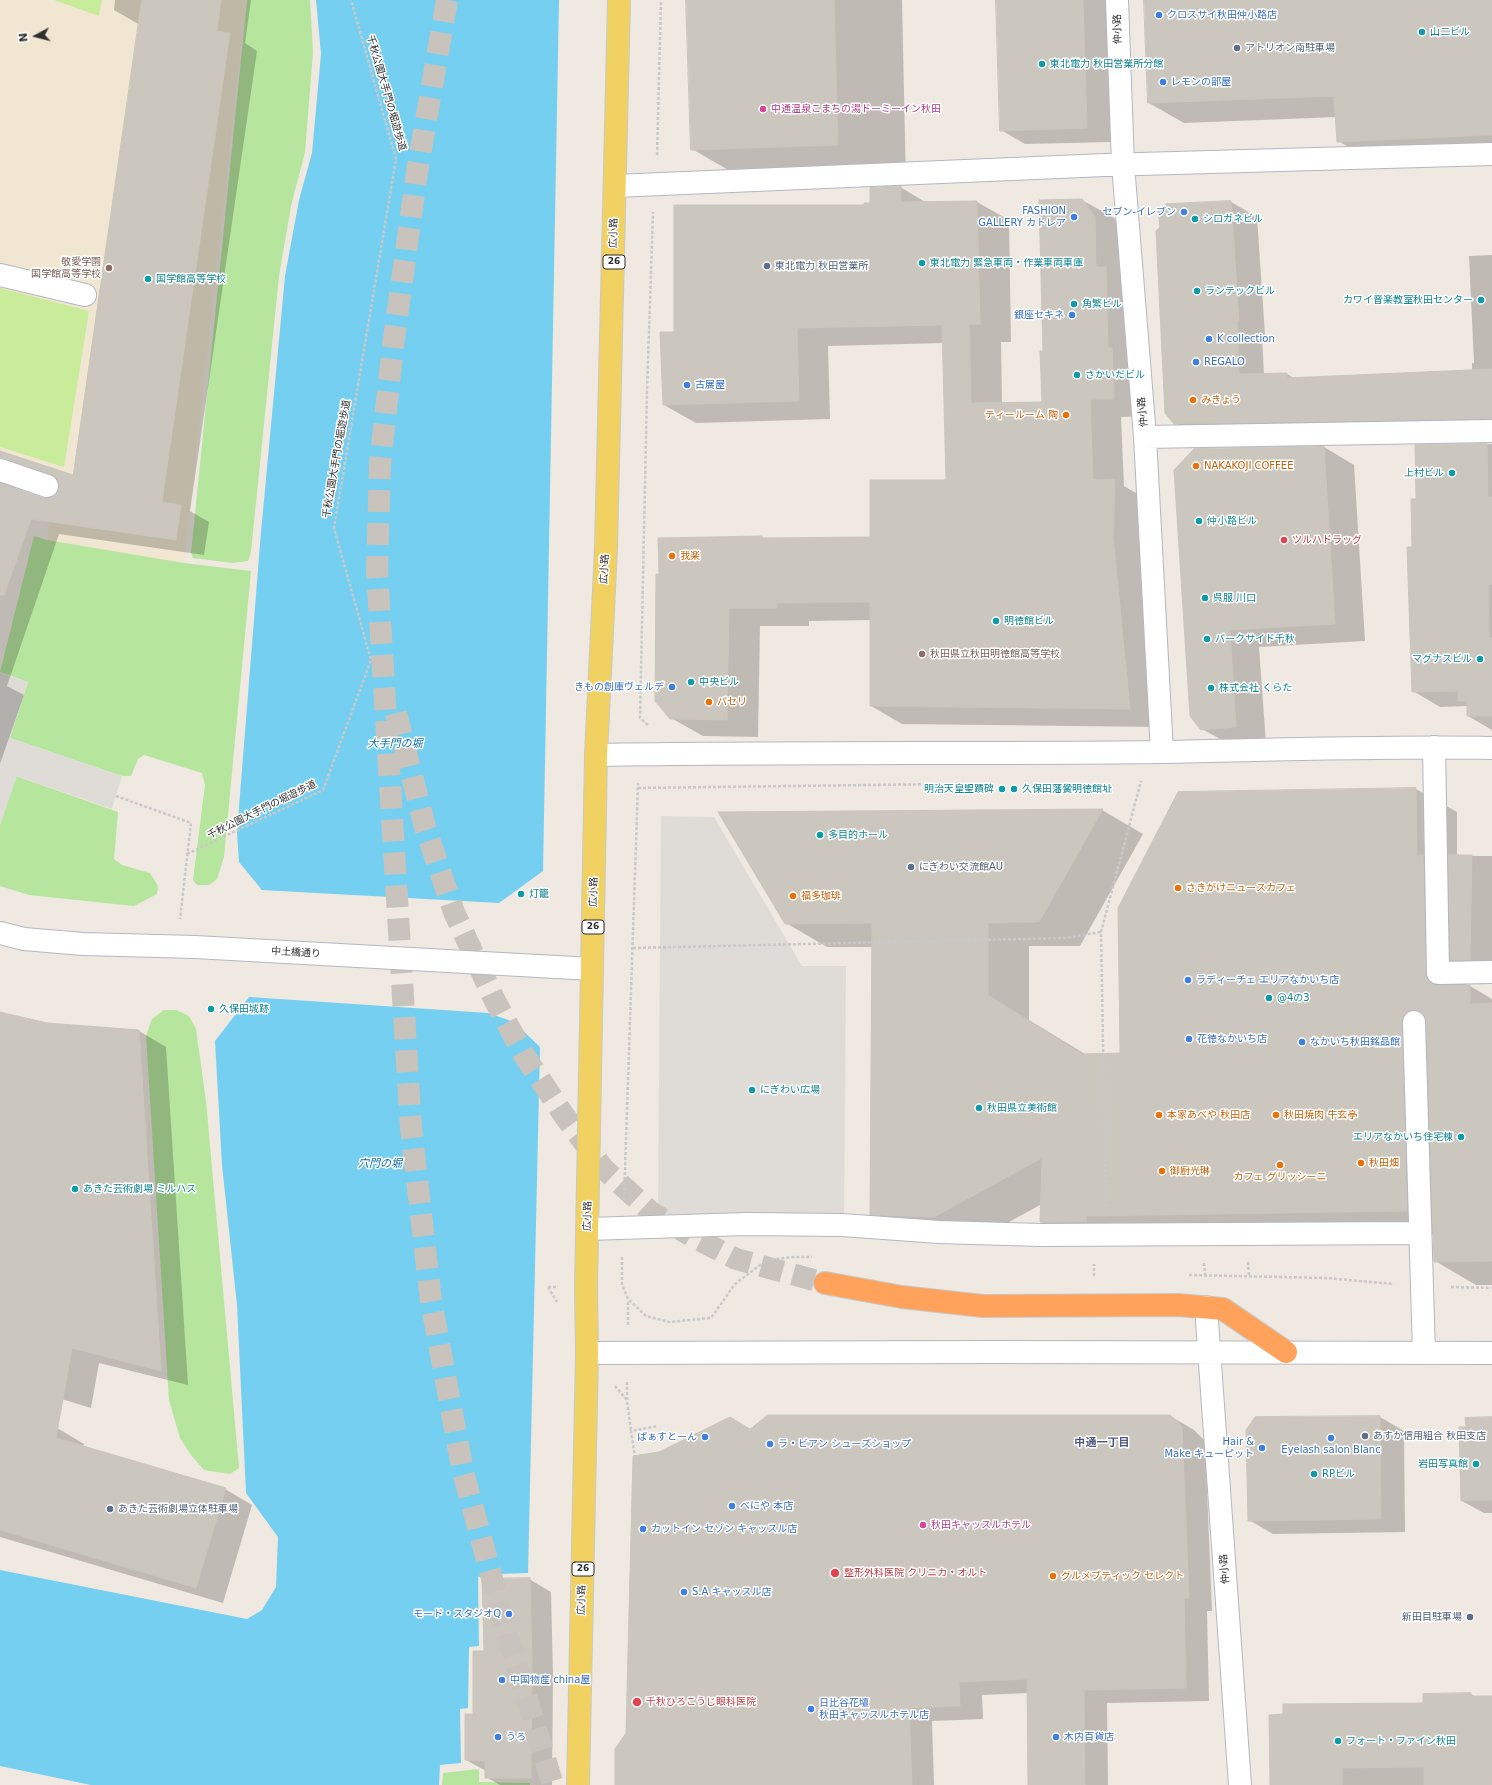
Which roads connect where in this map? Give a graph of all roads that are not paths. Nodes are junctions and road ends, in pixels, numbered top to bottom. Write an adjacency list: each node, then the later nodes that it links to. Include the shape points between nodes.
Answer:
1 (619, 0): 5 (main road, 広小路 / 26)
2 (1117, 0): 4 (street, 仲小路)
3 (1492, 154): 4 (street)
4 (1123, 165): 5 (street); 9 (street, 仲小路)
5 (615, 186): 15 (main road, 広小路 / 26, via 606,548)
6 (0, 276): 7 (street)
7 (85, 295)
8 (1492, 431): 9 (street)
9 (1145, 437): 14 (street, 仲小路)
10 (0, 470): 11 (street)
11 (47, 486)
12 (1434, 747): 13 (street); 14 (street); 20 (street, via 1438,973)
13 (1492, 748)
14 (1162, 752): 15 (street)
15 (596, 755): 19 (main road, 広小路 / 26)
16 (0, 933): 17 (street, 中土橋通り)
17 (24, 939): 18 (street); 19 (street, 中土橋通り)
18 (0, 944)
19 (592, 969): 22 (main road, 広小路 / 26)
20 (1492, 972)
21 (1414, 1022): 23 (street)
22 (588, 1229): 23 (street, via 747,1224 842,1225 939,1232 1041,1235); 28 (main road, 広小路 / 26)
23 (1420, 1233): 27 (street)
24 (825, 1283): 25 (highway, via 902,1297 983,1306)
25 (1206, 1307): 26 (highway, via 1223,1309); 29 (street, 仲小路)
26 (1286, 1352): 27 (street); 29 (street)
27 (1424, 1352): 30 (street)
28 (587, 1353): 29 (street); 31 (main road, 広小路 / 26)
29 (1210, 1353): 32 (street, 仲小路)
30 (1492, 1353)
31 (578, 1785)
32 (1240, 1785)

